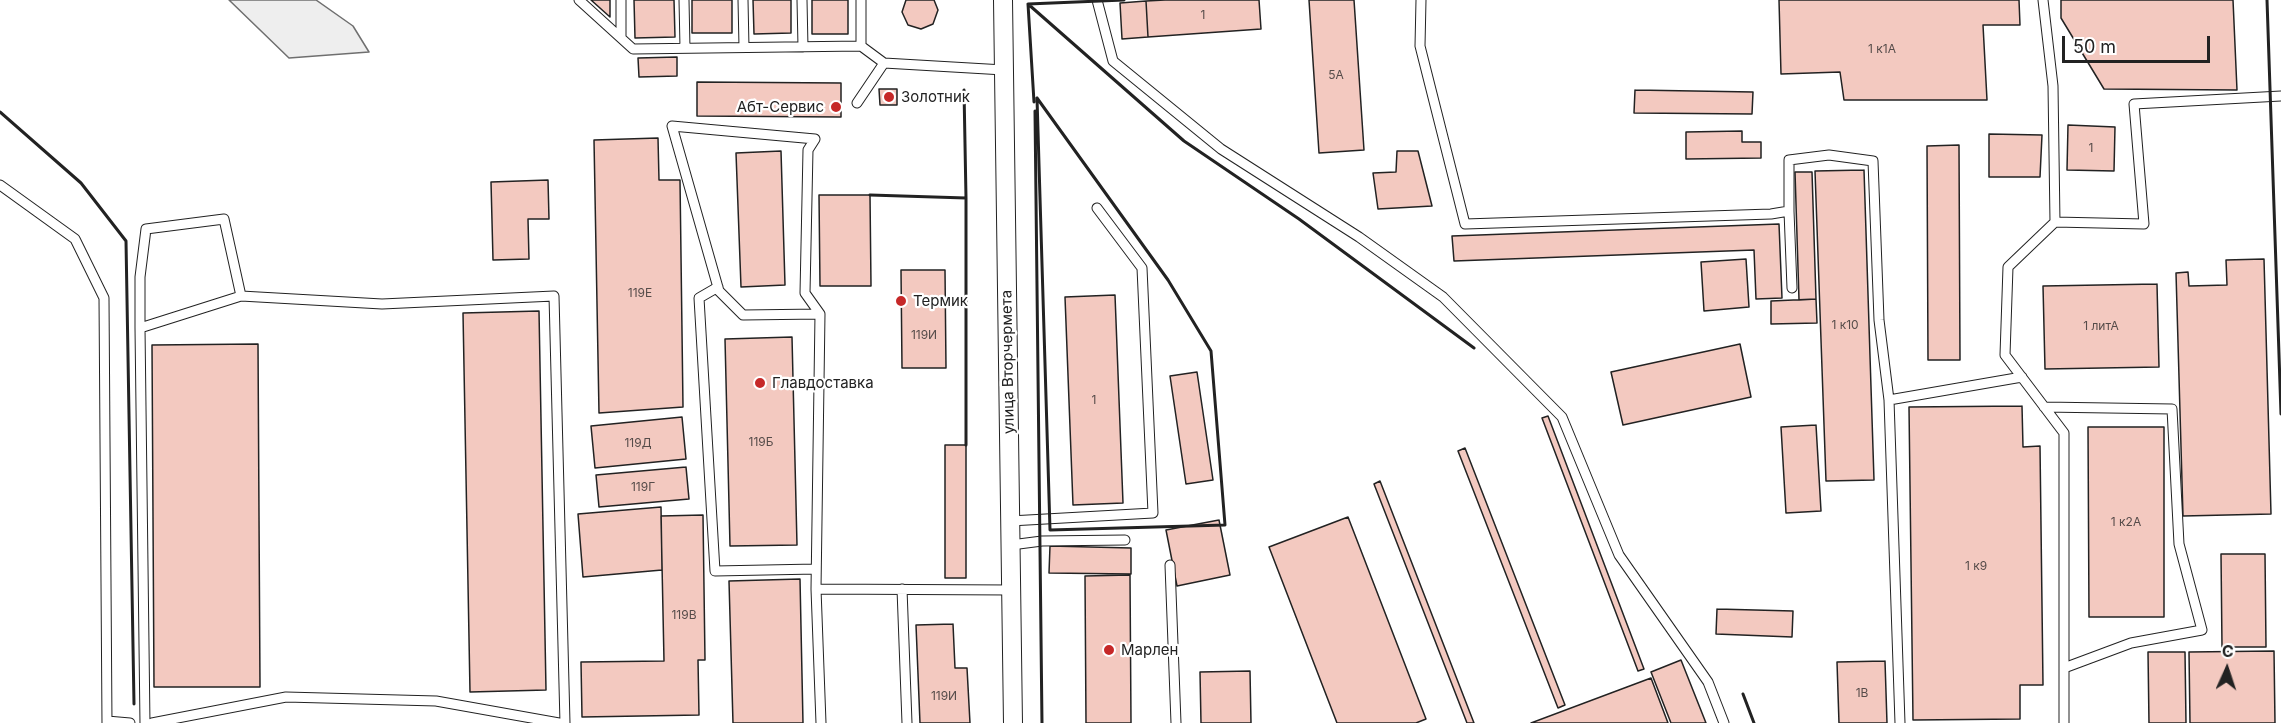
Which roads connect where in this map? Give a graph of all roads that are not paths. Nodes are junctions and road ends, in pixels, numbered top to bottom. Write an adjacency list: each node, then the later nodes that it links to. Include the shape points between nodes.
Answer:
1 (579, 0): 11 (lane)
2 (621, 0): 11 (lane)
3 (684, 0): 15 (lane)
4 (743, 0): 13 (lane)
5 (802, 0): 14 (lane)
6 (861, 0): 12 (lane)
7 (1003, 0): 17 (street, улица Вторчермета)
8 (1097, 0): 51 (lane, via 1113,62 1221,149 1359,237 1443,297 1562,417 1619,555 1708,682)
9 (1421, 0): 22 (lane, via 1420,46 1465,224)
10 (2043, 0): 23 (lane, via 2053,86)
11 (621, 38): 15 (lane, via 633,49)
12 (861, 46): 14 (lane); 16 (lane)
13 (744, 47): 14 (lane); 15 (lane)
14 (803, 47)
15 (685, 48)
16 (884, 63): 17 (lane); 19 (lane)
17 (1004, 70): 32 (street, улица Вторчермета)
18 (2281, 96): 23 (lane, via 2134,104 2144,224)
19 (857, 103)
20 (0, 185): 41 (lane, via 75,239 104,298)
21 (1097, 208): 32 (lane, via 1142,268 1153,513)
22 (1789, 211): 25 (lane); 30 (lane, via 1789,160 1829,155 1873,161)
23 (2055, 222): 29 (lane, via 2008,267 2005,355)
24 (718, 287): 27 (lane, via 742,315); 27 (lane, via 672,126 815,139 808,150 805,293); 36 (lane, via 699,298 716,571)
25 (1792, 288)
26 (241, 296): 28 (lane); 28 (lane, via 224,219 146,229 140,278); 46 (lane, via 382,304 554,296)
27 (820, 314): 36 (lane)
28 (140, 328): 43 (lane)
29 (2022, 377): 30 (lane); 31 (lane)
30 (1888, 400): 52 (lane)
31 (2044, 407): 40 (lane, via 2064,433); 40 (lane, via 2172,409 2179,544 2202,630 2131,643)
32 (1010, 521): 34 (street, улица Вторчермета)
33 (1125, 540): 34 (lane)
34 (1011, 545): 39 (street, улица Вторчермета)
35 (1170, 565): 50 (lane)
36 (816, 569): 37 (lane)
37 (816, 588): 38 (lane); 47 (lane)
38 (902, 589): 39 (lane); 48 (lane)
39 (1011, 590): 49 (street, улица Вторчермета)
40 (2064, 668): 53 (lane)
41 (107, 722): 42 (lane)
42 (129, 723)
43 (145, 723)
44 (152, 723): 45 (lane, via 286,697 436,701)
45 (558, 723)
46 (565, 723)
47 (821, 723)
48 (907, 723)
49 (1013, 723)
50 (1176, 723)
51 (1724, 723)
52 (1900, 723)
53 (2064, 723)

